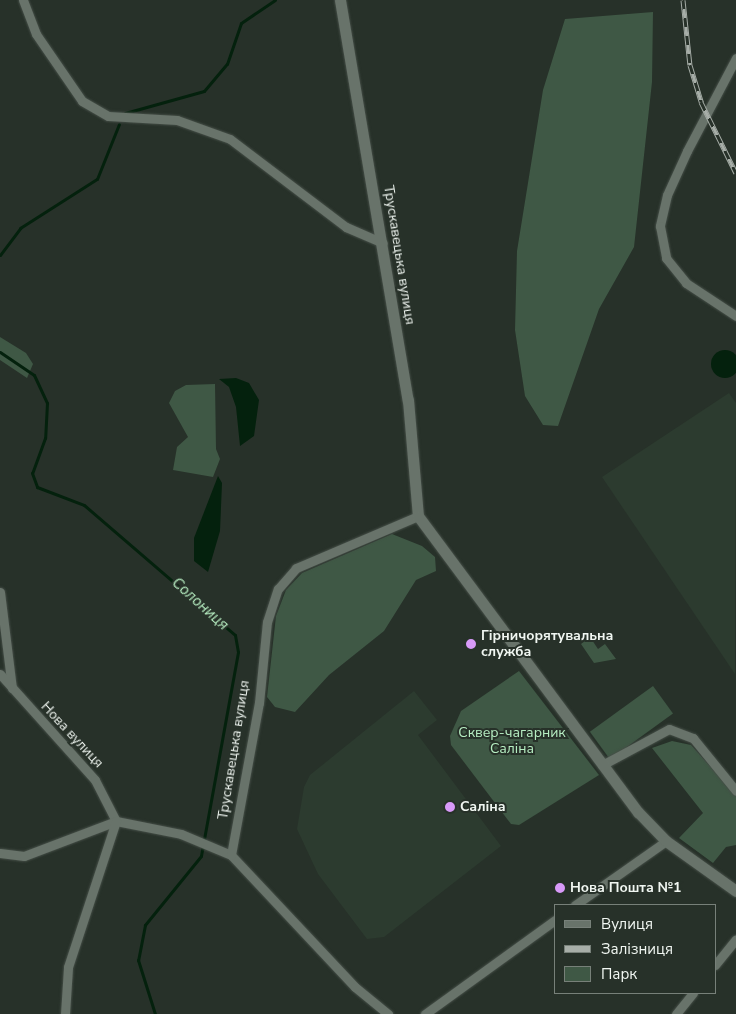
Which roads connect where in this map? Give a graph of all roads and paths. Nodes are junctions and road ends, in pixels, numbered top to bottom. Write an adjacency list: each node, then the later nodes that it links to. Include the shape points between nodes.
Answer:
1 (23, 0): 4 (street, via 36,34 82,101 108,116 177,120 230,139 346,227)
2 (340, 0): 4 (street, Трускавецька вулиця)
3 (736, 58): 5 (street, via 667,195 660,226 666,258 686,283)
4 (382, 243): 6 (street, Трускавецька вулиця, via 408,400)
5 (736, 316)
6 (418, 516): 10 (street); 15 (street, Трускавецька вулиця, via 296,568 278,589 267,622 259,703)
7 (0, 592): 9 (street)
8 (0, 674): 9 (street, Нова вулиця)
9 (12, 688): 12 (street, Нова вулиця, via 95,780)
10 (602, 765): 11 (street, via 669,729 693,738); 13 (street)
11 (736, 791)
12 (116, 821): 14 (street, via 24,856); 15 (street, via 181,834 213,844); 22 (street, via 68,967)
13 (666, 841): 16 (street); 17 (street)
14 (0, 853)
15 (231, 855): 23 (street, via 355,987)
16 (736, 891)
17 (576, 904)
18 (554, 921): 24 (street)
19 (736, 939): 20 (street)
20 (716, 964)
21 (692, 994): 25 (street)
22 (65, 1014)
23 (388, 1014)
24 (425, 1014)
25 (676, 1014)

